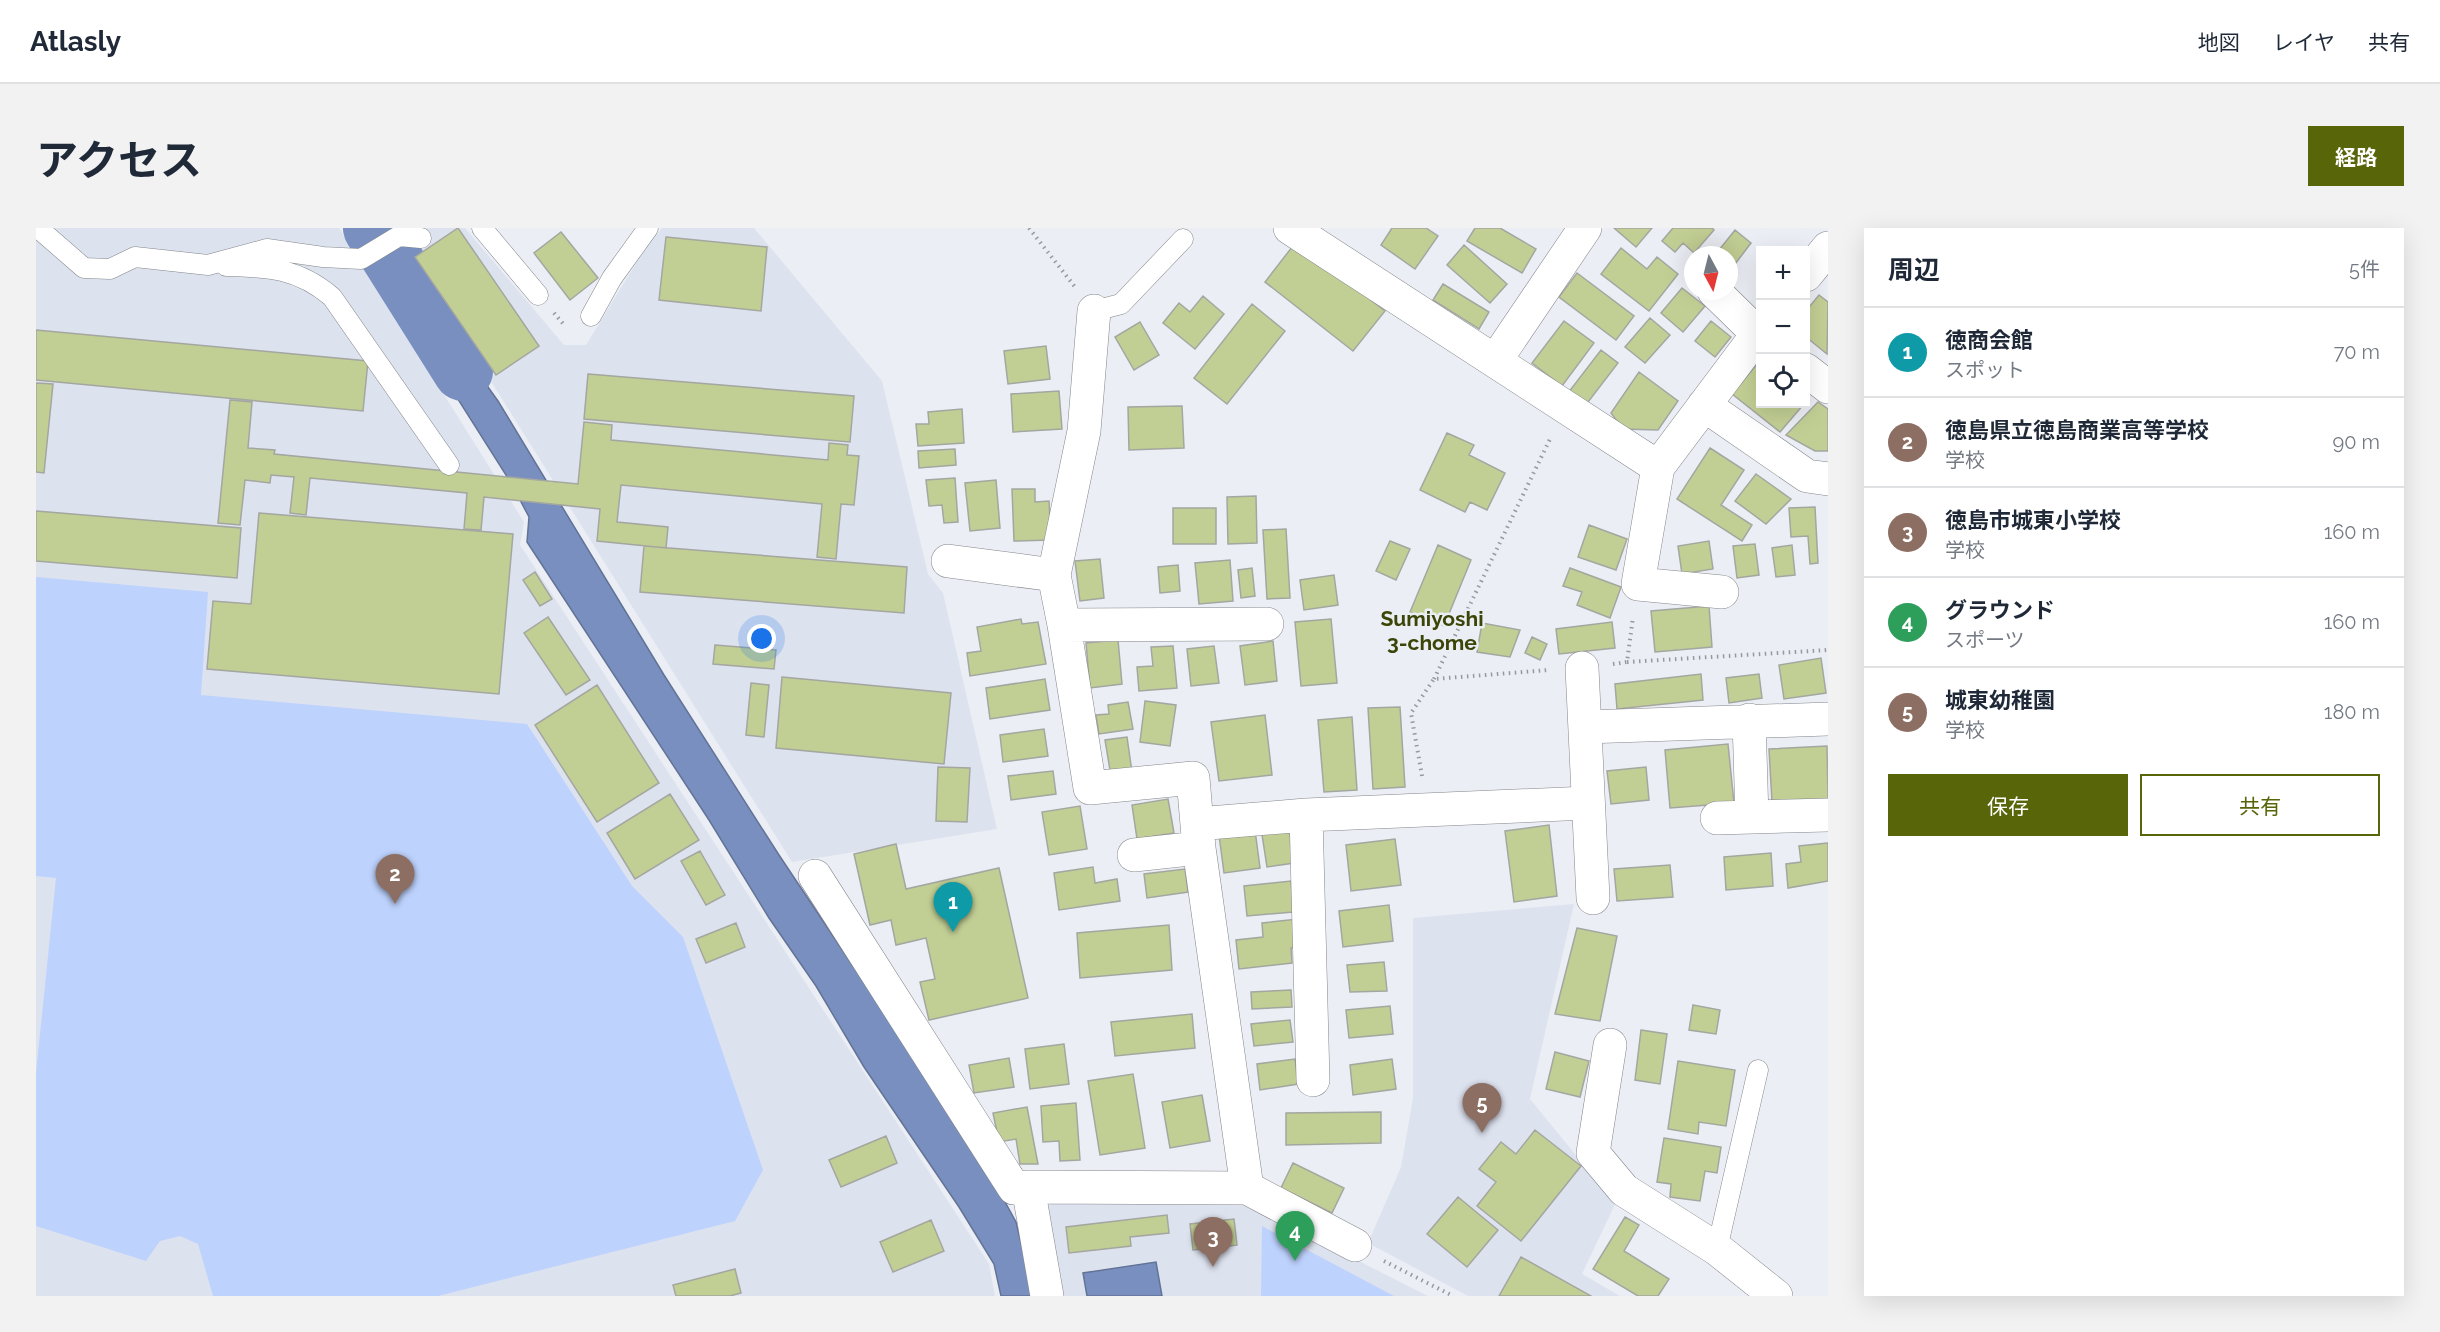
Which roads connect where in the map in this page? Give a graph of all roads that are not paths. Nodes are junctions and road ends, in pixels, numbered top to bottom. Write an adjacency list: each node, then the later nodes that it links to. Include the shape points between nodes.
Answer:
1 (38, 228): 9 (lane, via 84,268 110,269 135,257)
2 (482, 228): 11 (lane)
3 (648, 228): 14 (lane, via 612,278)
4 (1290, 228): 17 (street)
5 (1585, 228): 17 (street)
6 (421, 238): 9 (lane, via 399,236 361,259 267,249)
7 (1183, 239): 13 (lane, via 1121,304)
8 (1828, 248): 10 (street)
9 (208, 265): 21 (lane, via 283,270 317,284 332,297)
10 (1810, 270)
11 (538, 295)
12 (1723, 300): 15 (street)
13 (1094, 311): 25 (street, via 1084,431)
14 (591, 316)
15 (1756, 329)
16 (1756, 338): 20 (street)
17 (1495, 361): 22 (street)
18 (1810, 373): 19 (street)
19 (1828, 387)
20 (1704, 405): 22 (street); 23 (street, via 1807,476)
21 (449, 465)
22 (1658, 467): 26 (street, via 1638,584)
23 (1828, 479)
24 (948, 561): 25 (street)
25 (1054, 575): 28 (street)
26 (1722, 592)
27 (1267, 624): 28 (street)
28 (1064, 625): 38 (street, via 1090,788 1193,778)
29 (1582, 668): 32 (street)
30 (1828, 719): 31 (street)
31 (1749, 720): 32 (street); 36 (street)
32 (1585, 727): 33 (street)
33 (1588, 803): 34 (street); 41 (street)
34 (1306, 815): 38 (street); 44 (street)
35 (1828, 815): 36 (street)
36 (1752, 817): 37 (street)
37 (1718, 818)
38 (1198, 836): 39 (street); 46 (street)
39 (1134, 855)
40 (815, 876): 45 (street, via 1014,1188)
41 (1593, 898)
42 (1610, 1045): 48 (street, via 1593,1153 1624,1190)
43 (1758, 1070): 48 (lane)
44 (1313, 1080)
45 (1028, 1187): 46 (street); 49 (street)
46 (1247, 1188): 47 (street)
47 (1355, 1245)
48 (1717, 1249): 50 (street)
49 (1047, 1296)
50 (1776, 1296)

